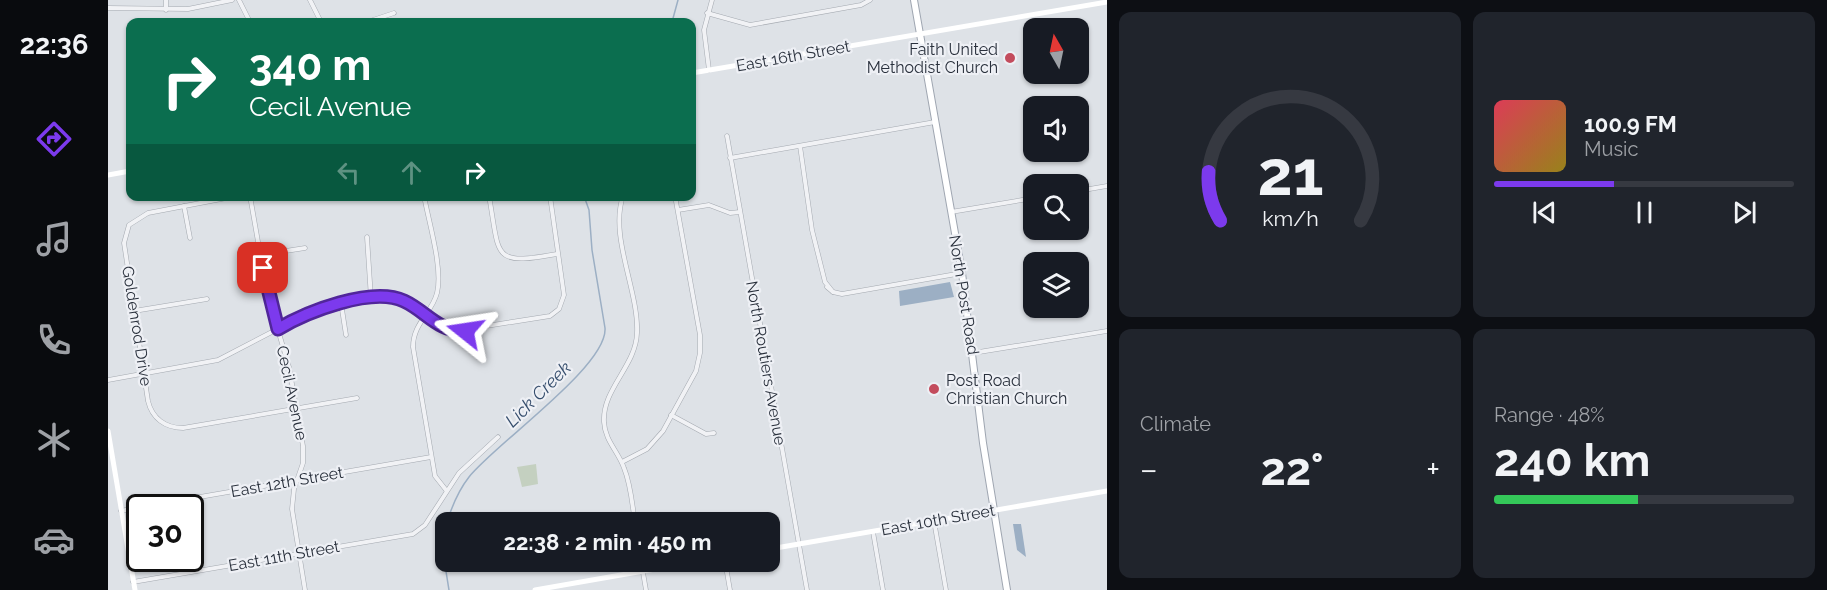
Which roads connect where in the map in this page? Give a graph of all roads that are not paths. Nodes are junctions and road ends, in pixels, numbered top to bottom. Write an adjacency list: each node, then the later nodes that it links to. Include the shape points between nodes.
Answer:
1 (166, 0): 10 (street)
2 (232, 0): 10 (street)
3 (239, 0): 13 (street)
4 (310, 0): 14 (street)
5 (712, 0): 12 (street)
6 (870, 0): 12 (street, via 861,5 753,24)
7 (914, 0): 16 (main road, North Post Road)
8 (1107, 2): 16 (main road, East 16th Street)
9 (108, 8): 10 (street)
10 (166, 10)
11 (394, 13): 15 (street)
12 (707, 13): 17 (street, via 704,35)
13 (248, 18)
14 (319, 18)
15 (379, 18)
16 (920, 34): 17 (main road, East 16th Street); 19 (main road, North Post Road)
17 (709, 70): 18 (main road, East 16th Street)
18 (696, 72)
19 (935, 122): 21 (street); 38 (main road, North Post Road)
20 (727, 136): 22 (street, North Routiers Avenue)
21 (800, 146): 22 (street); 44 (street, via 810,220 827,287 833,292 842,294)
22 (730, 158): 37 (street, North Routiers Avenue)
23 (126, 172): 24 (main road)
24 (108, 175)
25 (1107, 186): 26 (street)
26 (1089, 189)
27 (1023, 200): 38 (street)
28 (210, 201): 35 (street)
29 (251, 201): 43 (street, Cecil Avenue)
30 (425, 201): 49 (street, via 438,283 435,298)
31 (490, 201): 42 (street, via 498,246 507,257 521,261)
32 (551, 201): 42 (street)
33 (622, 201): 63 (street, via 620,225 637,336 631,359 607,402 604,420 607,438)
34 (676, 201): 36 (street)
35 (184, 206): 40 (street); 48 (street, Goldenrod Drive, via 148,213 128,229 124,239)
36 (678, 210): 37 (street, via 710,205 730,213); 58 (street, via 701,348 696,371)
37 (740, 212): 74 (street, North Routiers Avenue)
38 (951, 212): 44 (main road, North Post Road)
39 (368, 237): 45 (street)
40 (190, 238)
41 (305, 248): 43 (street)
42 (557, 254): 49 (street, via 564,295 557,311 546,318 463,332 443,328)
43 (260, 255): 50 (street, Cecil Avenue)
44 (962, 273): 53 (main road, North Post Road)
45 (371, 298): 47 (street); 49 (street, via 399,299)
46 (207, 299): 48 (street)
47 (341, 303): 50 (street, via 304,314); 52 (street)
48 (134, 311): 54 (street, Goldenrod Drive)
49 (424, 315): 62 (street, via 416,328 413,345)
50 (278, 329): 54 (street, via 227,358); 57 (street, Cecil Avenue)
51 (1107, 331): 53 (street)
52 (346, 335)
53 (973, 353): 70 (main road, North Post Road)
54 (144, 374): 55 (street); 57 (street, Goldenrod Drive, via 151,410 170,426 183,428)
55 (108, 380)
56 (357, 398): 57 (street)
57 (296, 408): 64 (street, Cecil Avenue, via 303,454)
58 (671, 415): 60 (street, via 706,434); 63 (street, via 654,443)
59 (108, 431): 69 (main road)
60 (714, 433)
61 (498, 437): 65 (street)
62 (431, 458): 64 (street, East 12th Street); 65 (street, via 436,480)
63 (622, 462): 71 (street)
64 (297, 481): 67 (street, East 12th Street); 76 (street, Cecil Avenue, via 292,509)
65 (446, 490): 76 (street, East 11th Street, via 423,528 411,534)
66 (1107, 491): 70 (main road, East 10th Street)
67 (204, 496)
68 (126, 510): 69 (street, East 12th Street)
69 (121, 511): 80 (main road)
70 (994, 511): 72 (main road, East 10th Street); 90 (main road, North Post Road)
71 (633, 512)
72 (934, 521): 73 (main road, East 10th Street); 89 (street)
73 (873, 531): 74 (main road, East 10th Street); 88 (street)
74 (799, 544): 75 (main road, East 10th Street); 87 (street, North Routiers Avenue)
75 (780, 547)
76 (299, 554): 80 (street, East 11th Street); 83 (street, Cecil Avenue)
77 (638, 572): 81 (main road)
78 (643, 572): 85 (street)
79 (727, 572): 86 (street)
80 (133, 582): 82 (main road)
81 (560, 588): 84 (main road)
82 (135, 590)
83 (305, 590)
84 (534, 590)
85 (646, 590)
86 (730, 590)
87 (807, 590)
88 (883, 590)
89 (946, 590)
90 (1007, 590)

